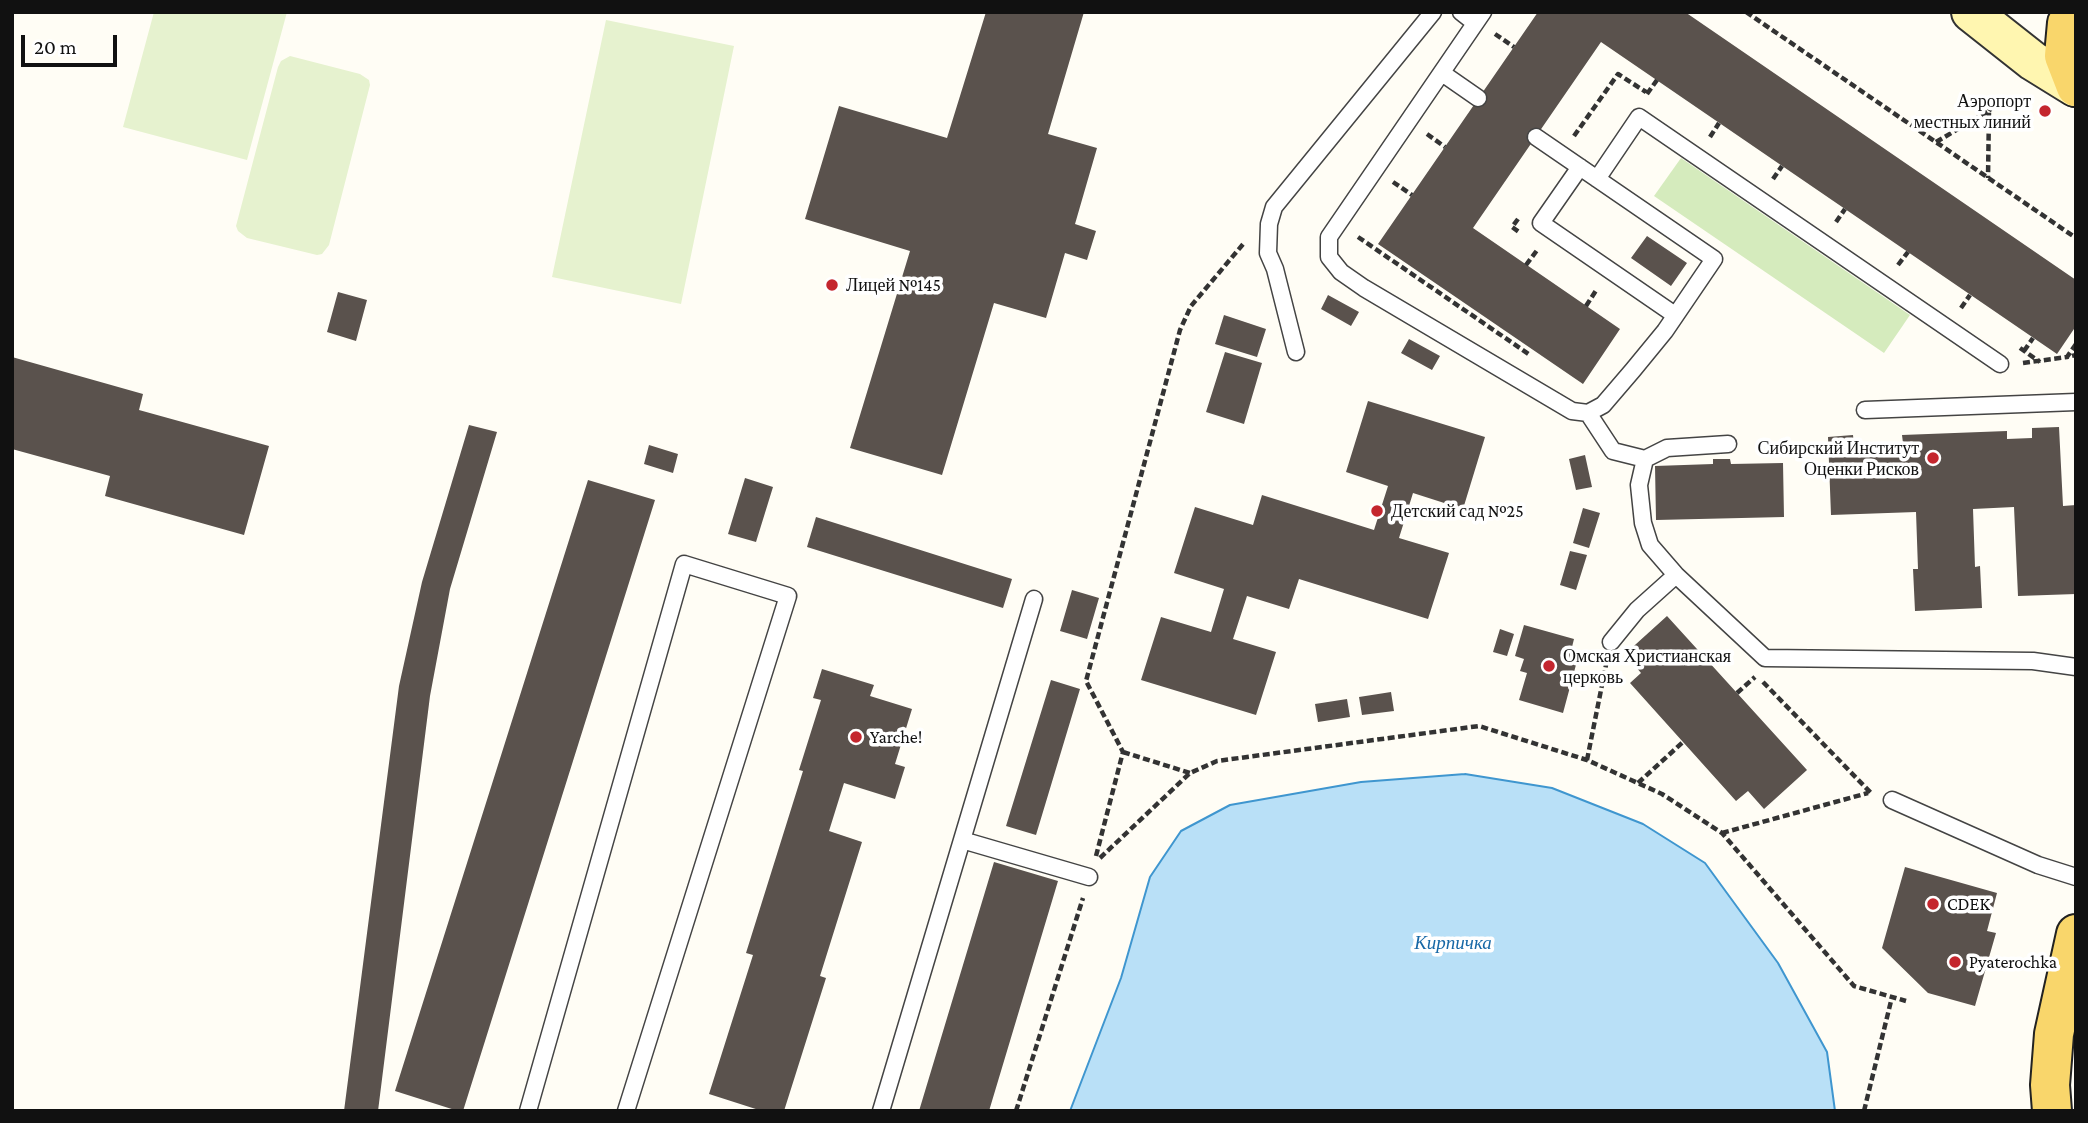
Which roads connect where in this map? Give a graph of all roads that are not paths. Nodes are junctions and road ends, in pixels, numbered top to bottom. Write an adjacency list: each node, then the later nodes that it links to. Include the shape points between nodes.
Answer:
1 (1433, 12): 13 (lane, via 1274,207 1268,253)
2 (1461, 12): 5 (lane)
3 (1971, 12): 7 (main road)
4 (2074, 12): 7 (main road, via 2067,23 2064,56)
5 (1479, 18): 6 (lane)
6 (1441, 73): 8 (lane); 17 (lane, via 1329,237 1329,257 1364,289 1572,411)
7 (2075, 87)
8 (1478, 98)
9 (1536, 137): 10 (lane)
10 (1580, 167): 11 (lane); 12 (lane, via 1541,223)
11 (1597, 179): 12 (lane, via 1714,259); 14 (lane, via 1639,117)
12 (1675, 315): 17 (lane, via 1603,405)
13 (1297, 352)
14 (2000, 364)
15 (2076, 402): 16 (lane)
16 (1865, 411)
17 (1588, 412): 19 (lane, via 1613,451)
18 (1728, 444): 19 (lane, via 1667,448)
19 (1645, 459): 20 (lane, via 1639,485 1643,523 1650,545)
20 (1676, 575): 22 (lane, via 1637,610); 23 (lane, via 1765,658 2033,661)
21 (1034, 599): 25 (lane)
22 (1611, 642)
23 (2076, 667)
24 (1892, 800): 27 (lane, via 2038,865)
25 (962, 840): 26 (lane); 31 (lane)
26 (1089, 877)
27 (2076, 877)
28 (2076, 934): 32 (main road, via 2054,1034)
29 (528, 1111): 30 (lane, via 684,564 788,596)
30 (626, 1111)
31 (881, 1111)
32 (2052, 1111)

